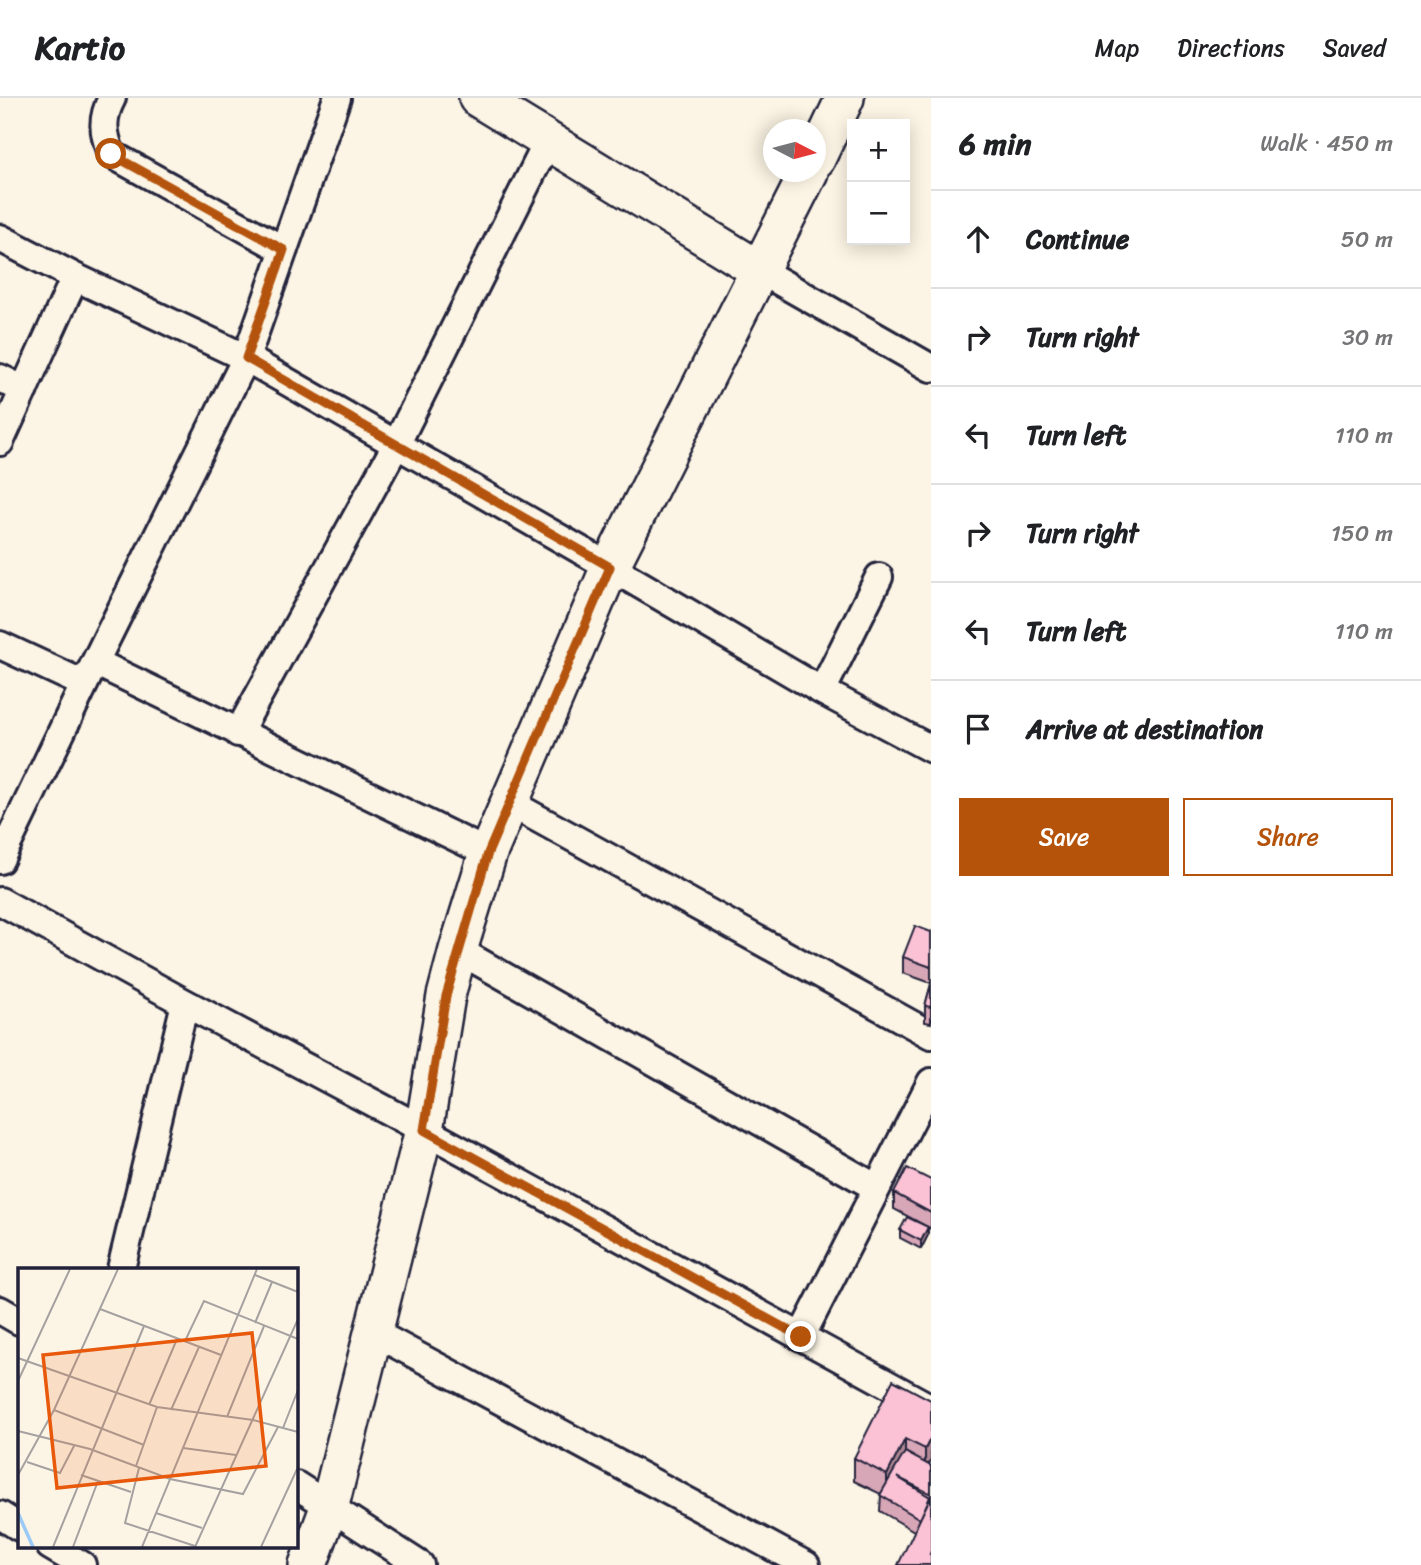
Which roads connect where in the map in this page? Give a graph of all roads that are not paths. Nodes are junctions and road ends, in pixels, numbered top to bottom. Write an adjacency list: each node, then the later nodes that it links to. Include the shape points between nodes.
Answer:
1 (112, 98): 9 (street, via 104,113 104,135 111,154)
2 (337, 98): 9 (street)
3 (478, 98): 6 (street)
4 (845, 98): 5 (street)
5 (826, 138)
6 (548, 141): 10 (street); 17 (street)
7 (804, 182): 10 (street)
8 (0, 238): 11 (street)
9 (284, 250): 12 (street)
10 (761, 271): 13 (street); 18 (street)
11 (75, 277): 12 (street); 15 (street)
12 (246, 358): 17 (street); 21 (street)
13 (931, 368)
14 (0, 378): 15 (street)
15 (24, 390): 16 (street)
16 (0, 442)
17 (396, 445): 18 (street); 23 (street)
18 (610, 567): 22 (street); 25 (street)
19 (879, 577): 22 (street)
20 (0, 645): 21 (street)
21 (90, 673): 23 (street); 27 (street)
22 (822, 691): 24 (street)
23 (238, 733): 26 (street)
24 (931, 750)
25 (508, 802): 26 (street); 31 (street)
26 (488, 853): 29 (street)
27 (0, 860)
28 (0, 901): 30 (street)
29 (458, 950): 33 (street); 34 (street)
30 (185, 1003): 33 (street); 35 (street)
31 (931, 1035)
32 (929, 1090): 34 (street)
33 (424, 1130): 38 (street); 39 (street)
34 (877, 1188): 39 (street)
35 (121, 1268)
36 (0, 1310): 37 (street)
37 (18, 1320)
38 (373, 1332): 42 (street); 49 (street)
39 (801, 1337): 40 (street)
40 (931, 1408)
41 (298, 1486): 42 (street)
42 (330, 1505): 47 (street); 48 (street)
43 (0, 1515): 44 (street)
44 (18, 1526)
45 (53, 1548): 46 (street)
46 (82, 1565)
47 (309, 1565)
48 (421, 1565)
49 (806, 1565)

